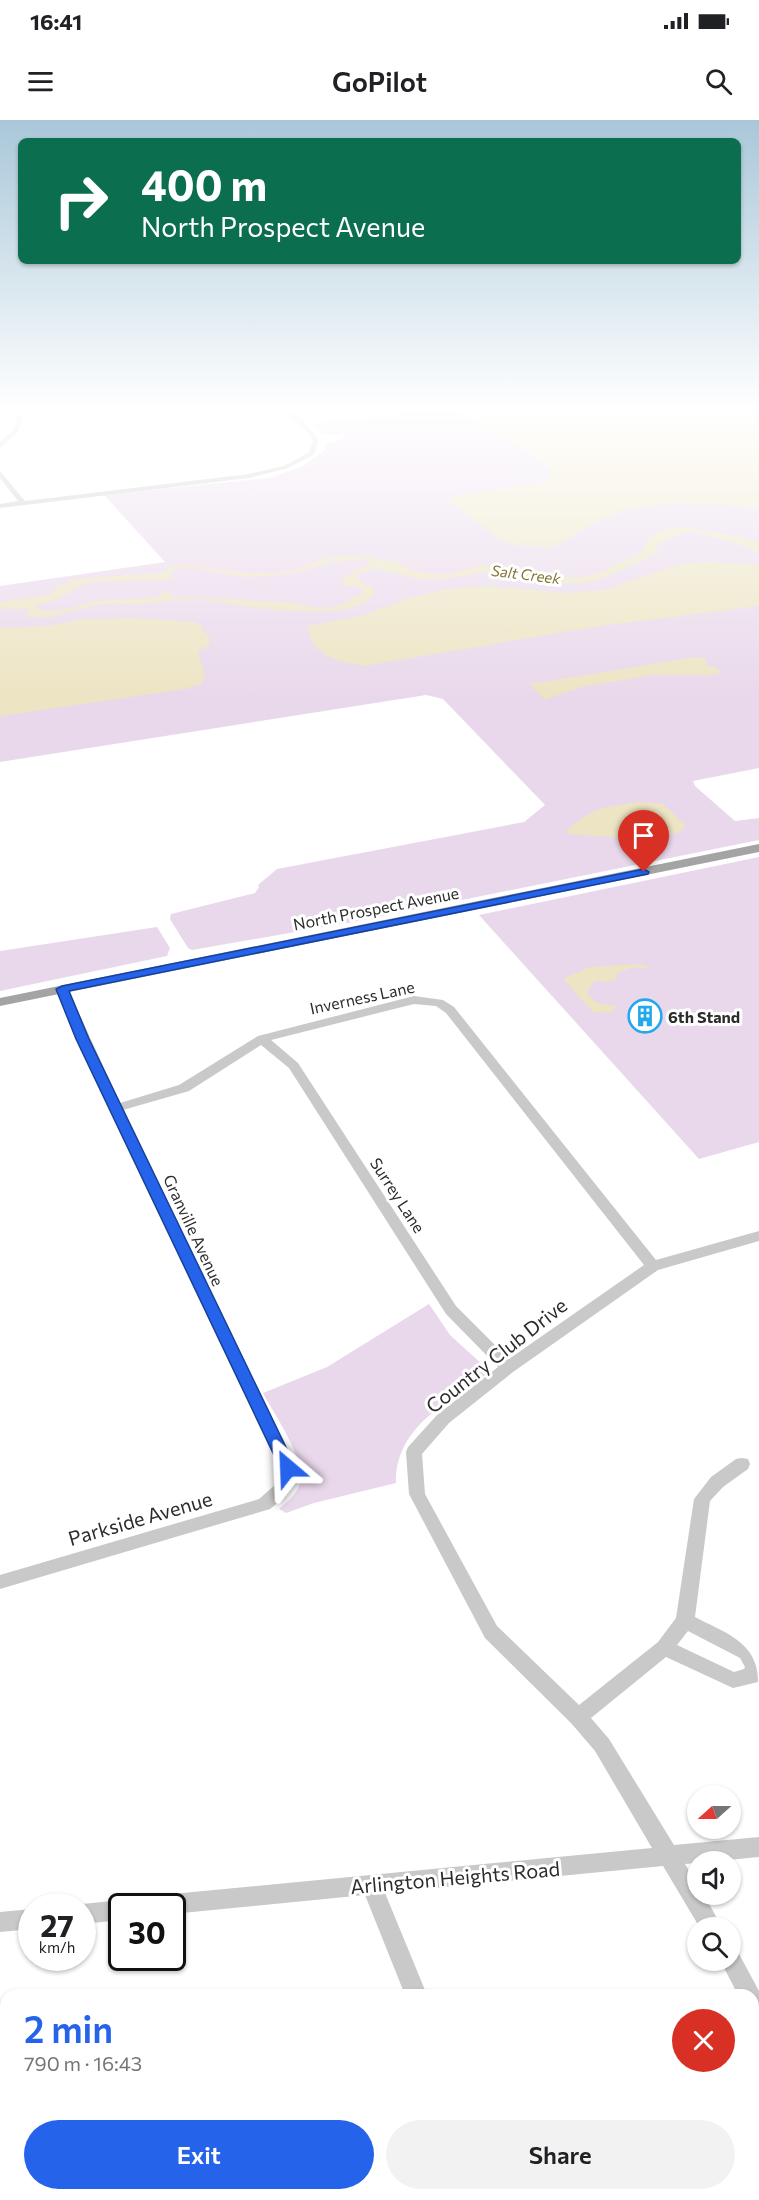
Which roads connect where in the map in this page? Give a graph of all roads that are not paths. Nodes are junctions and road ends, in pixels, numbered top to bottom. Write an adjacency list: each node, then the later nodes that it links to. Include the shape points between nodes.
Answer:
1 (759, 848): 2 (main road, North Prospect Avenue)
2 (62, 989): 3 (main road, North Prospect Avenue); 5 (street, Granville Avenue)
3 (0, 1002)
4 (262, 1039): 5 (street, Inverness Lane, via 184,1088); 7 (street, Inverness Lane, via 414,1000 439,1003 450,1010); 8 (street, Surrey Lane, via 294,1066 451,1310)
5 (116, 1108): 10 (street, Granville Avenue, via 288,1468)
6 (759, 1236): 7 (street, Country Club Drive)
7 (653, 1266): 8 (street, Country Club Drive)
8 (508, 1368): 14 (street, Country Club Drive, via 443,1419 414,1452 414,1482 491,1632)
9 (742, 1464): 12 (street, via 702,1498)
10 (285, 1486): 11 (street, Parkside Avenue, via 264,1504)
11 (0, 1582)
12 (685, 1621): 13 (street); 13 (street, via 746,1652 755,1666 751,1676 733,1680)
13 (664, 1648): 14 (street)
14 (578, 1717): 16 (street, Country Club Drive, via 602,1745)
15 (759, 1847): 16 (street, Arlington Heights Road)
16 (670, 1857): 17 (street, Arlington Heights Road); 19 (street, Country Club Drive)
17 (371, 1885): 18 (street, Arlington Heights Road); 23 (street)
18 (186, 1903)
19 (705, 1917)
20 (18, 1920): 21 (street)
21 (0, 1922)
22 (736, 1971): 24 (street)
23 (414, 1989)
24 (747, 1989)

